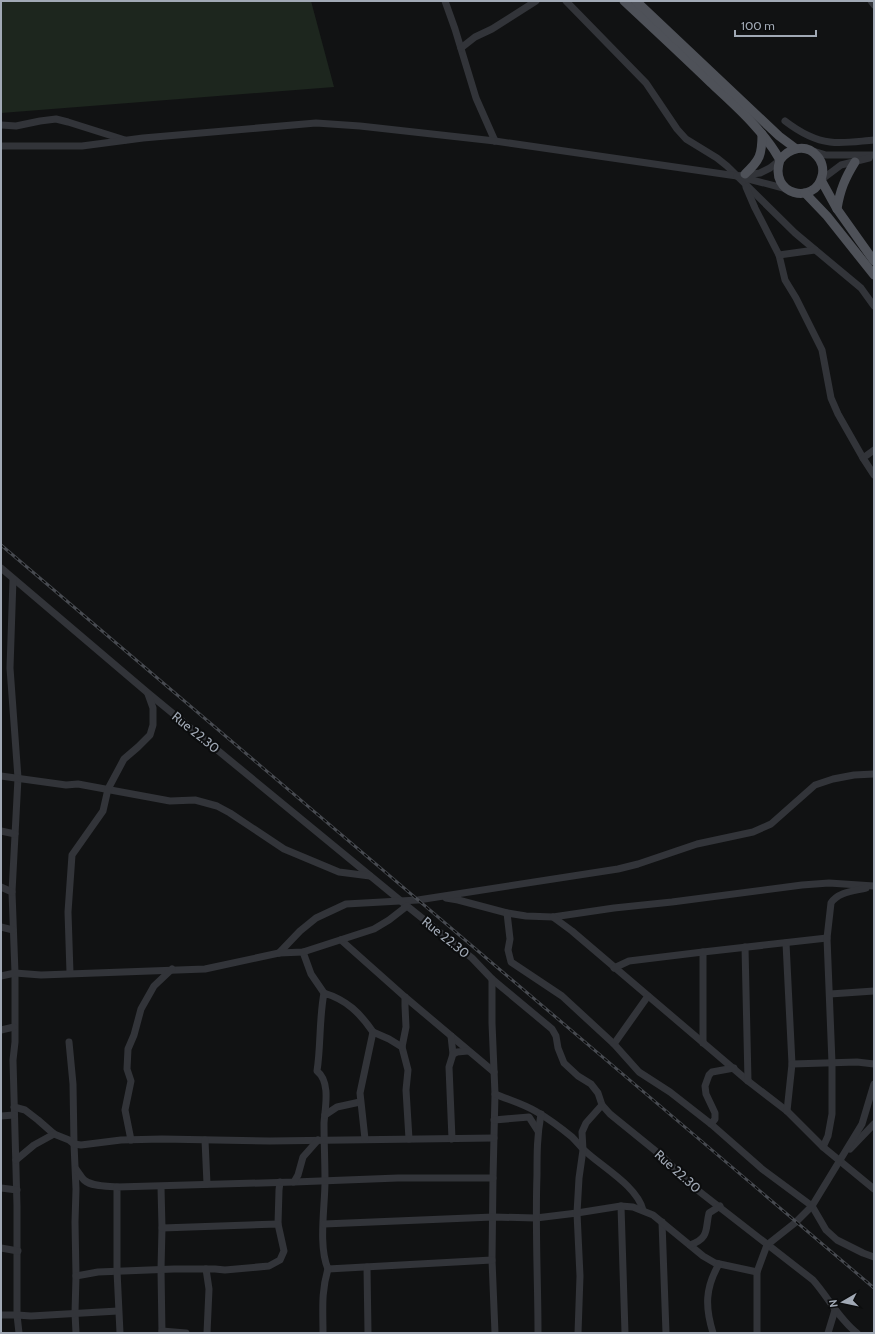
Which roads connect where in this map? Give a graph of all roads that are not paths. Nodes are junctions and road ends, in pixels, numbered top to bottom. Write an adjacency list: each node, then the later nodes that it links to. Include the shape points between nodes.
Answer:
1 (445, 1): 8 (street)
2 (536, 1): 8 (street)
3 (566, 1): 21 (street, via 646,83 686,139)
4 (624, 1): 11 (main road, via 735,105)
5 (636, 1): 16 (main road, via 779,136)
6 (871, 1): 7 (street)
7 (874, 5)
8 (461, 48): 14 (street, via 476,98)
9 (785, 121): 13 (street, via 810,137 830,142)
10 (1, 125): 12 (street, via 16,126 56,119)
11 (762, 134): 19 (main road); 21 (main road, via 762,148 757,163)
12 (128, 140): 14 (street, via 316,122); 15 (street, via 82,146)
13 (874, 140)
14 (494, 141): 21 (street)
15 (1, 146)
16 (795, 148): 17 (main road); 19 (main road, via 789,150)
17 (811, 151): 18 (street, via 826,155); 22 (main road, via 822,166)
18 (874, 156): 20 (street)
19 (780, 160): 21 (street, via 764,172); 24 (main road, via 778,175 780,182)
20 (855, 162): 22 (street, via 841,165); 26 (main road, via 845,178)
21 (741, 175): 23 (street); 24 (street)
22 (821, 180): 25 (main road, via 817,186); 26 (main road)
23 (745, 185): 27 (street); 28 (street)
24 (788, 190): 25 (main road)
25 (805, 193): 30 (main road, via 827,216)
26 (837, 209): 29 (main road)
27 (815, 250): 28 (street); 31 (street, via 862,288)
28 (779, 256): 33 (street, via 785,280 822,350 831,398)
29 (874, 261)
30 (874, 275)
31 (874, 306)
32 (874, 450): 33 (street)
33 (863, 458): 34 (street)
34 (874, 475)
35 (1, 568): 36 (street, Rue 22.30)
36 (13, 579): 37 (street, Rue 22.30); 40 (street, via 10,668)
37 (148, 693): 41 (street, via 154,708 150,735 124,759); 44 (street, Rue 22.30)
38 (874, 774): 48 (street, via 833,779 815,786 770,824 753,832 697,844 618,869)
39 (1, 776): 40 (street)
40 (18, 778): 41 (street); 43 (street)
41 (108, 789): 44 (street, via 170,801 195,800 217,806 284,849 339,872); 64 (street, via 103,811 72,855 68,912)
42 (1, 831): 43 (street)
43 (16, 834): 47 (street)
44 (371, 876): 49 (street, Rue 22.30)
45 (874, 886): 51 (street, via 829,883 802,885); 54 (street, via 842,894 834,899 831,903)
46 (1, 887): 47 (street)
47 (12, 892): 53 (street)
48 (438, 897): 49 (street); 50 (street)
49 (404, 903): 55 (street, via 374,929); 60 (street, via 346,904 316,918); 66 (street, Rue 22.30, via 472,958)
50 (507, 913): 51 (street); 78 (street, via 510,939 508,950 511,962 562,996)
51 (553, 917): 61 (street)
52 (1, 927): 53 (street)
53 (13, 930): 63 (street)
54 (827, 938): 56 (street); 69 (street)
55 (341, 940): 58 (street); 71 (street)
56 (786, 943): 57 (street); 83 (street)
57 (745, 947): 59 (street); 87 (street)
58 (303, 952): 60 (street); 68 (street, via 311,974)
59 (703, 952): 61 (street, via 629,961); 77 (street)
60 (279, 953): 62 (street, via 205,969)
61 (614, 968): 70 (street)
62 (172, 969): 64 (street); 107 (street, via 154,986 141,1009 128,1050 127,1069 131,1082 125,1110)
63 (15, 973): 64 (street); 65 (street); 72 (street)
64 (70, 973)
65 (1, 976)
66 (492, 979): 86 (street); 91 (street, Rue 22.30, via 552,1029 564,1063 590,1084 598,1093)
67 (874, 991): 69 (street)
68 (324, 993): 74 (street, via 351,1006); 96 (street, via 317,1071 321,1074 326,1094)
69 (830, 994): 82 (street)
70 (648, 996): 77 (street); 78 (street)
71 (405, 997): 75 (street); 79 (street, via 406,1027)
72 (14, 1027): 73 (street); 92 (street)
73 (1, 1030)
74 (374, 1032): 79 (street); 90 (street)
75 (451, 1036): 80 (street); 81 (street)
76 (69, 1042): 110 (street)
77 (704, 1043): 85 (street)
78 (614, 1044): 99 (street, via 639,1072)
79 (402, 1048): 105 (street, via 408,1070 406,1090)
80 (468, 1050): 81 (street); 86 (street)
81 (453, 1054): 106 (street, via 449,1068)
82 (832, 1063): 83 (street); 84 (street); 111 (street, via 832,1114)
83 (792, 1064): 93 (street)
84 (874, 1064)
85 (734, 1068): 87 (street); 99 (street, via 712,1072 707,1080 706,1094 715,1113 715,1119)
86 (494, 1072): 89 (street)
87 (748, 1081): 93 (street)
88 (874, 1084): 114 (street, via 862,1124)
89 (495, 1094): 94 (street); 98 (street)
90 (360, 1102): 96 (street, via 337,1107); 104 (street)
91 (602, 1105): 112 (street, via 586,1123 582,1132); 127 (street, Rue 22.30, via 663,1157 691,1185)
92 (14, 1107): 95 (street); 102 (street, via 26,1110)
93 (787, 1111): 111 (street)
94 (541, 1114): 101 (street); 112 (street, via 573,1138)
95 (14, 1115): 97 (street); 113 (street)
96 (326, 1115): 109 (street)
97 (1, 1116)
98 (494, 1120): 101 (street, via 529,1117); 103 (street)
99 (711, 1124): 128 (street, via 762,1169)
100 (874, 1124): 114 (street)
101 (538, 1131): 132 (street)
102 (54, 1134): 110 (street); 113 (street, via 34,1145)
103 (494, 1138): 106 (street); 116 (street)
104 (365, 1139): 105 (street); 109 (street)
105 (409, 1139): 106 (street)
106 (452, 1139)
107 (130, 1140): 108 (street); 110 (street)
108 (205, 1140): 109 (street); 120 (street)
109 (321, 1140): 118 (street, via 303,1157); 119 (street)
110 (74, 1144): 115 (street)
111 (823, 1147): 114 (street)
112 (583, 1150): 129 (street, via 635,1195); 130 (street)
113 (16, 1160): 125 (street)
114 (839, 1161): 124 (street); 128 (street)
115 (75, 1169): 121 (street, via 87,1182); 151 (street)
116 (492, 1178): 119 (street, via 398,1178); 131 (street)
117 (280, 1182): 118 (street); 120 (street); 134 (street)
118 (294, 1182): 119 (street)
119 (325, 1182): 135 (street)
120 (207, 1184): 122 (street)
121 (117, 1187): 122 (street); 149 (street)
122 (161, 1187): 136 (street)
123 (1, 1188): 125 (street)
124 (874, 1189)
125 (17, 1190): 141 (street)
126 (621, 1206): 129 (street); 130 (street); 168 (street)
127 (720, 1206): 137 (street, via 709,1213 703,1238); 138 (street, Rue 22.30)
128 (812, 1206): 138 (street); 142 (street, via 826,1230 837,1240)
129 (643, 1210): 133 (street)
130 (577, 1213): 132 (street); 167 (street, via 580,1276)
131 (493, 1216): 132 (street); 135 (street); 143 (street)
132 (536, 1218): 166 (street)
133 (662, 1222): 137 (street); 169 (street)
134 (278, 1224): 136 (street); 147 (street, via 284,1251 280,1260 274,1264 238,1269)
135 (324, 1224): 148 (street, via 323,1253)
136 (162, 1228): 146 (street)
137 (690, 1245): 144 (street, via 703,1256)
138 (767, 1245): 150 (street); 152 (street, Rue 22.30, via 813,1280)
139 (1, 1248): 141 (street)
140 (874, 1250): 142 (street)
141 (18, 1251): 156 (street)
142 (874, 1258)
143 (492, 1260): 145 (street); 165 (street)
144 (719, 1264): 150 (street); 170 (street, via 711,1277 708,1301 708,1319)
145 (367, 1267): 148 (street); 164 (street)
146 (160, 1269): 147 (street); 149 (street); 157 (street)
147 (206, 1269): 162 (street, via 209,1289)
148 (328, 1269): 163 (street, via 322,1294)
149 (116, 1271): 151 (street); 153 (street)
150 (757, 1272): 171 (street)
151 (76, 1276): 154 (street)
152 (835, 1310): 172 (street); 173 (street, Rue 22.30)
153 (118, 1311): 154 (street); 160 (street)
154 (75, 1313): 156 (street); 159 (street)
155 (1, 1315): 156 (street)
156 (17, 1315): 158 (street)
157 (162, 1332): 161 (street)
158 (19, 1333)
159 (76, 1333)
160 (120, 1333)
161 (186, 1333)
162 (207, 1333)
163 (323, 1333)
164 (368, 1333)
165 (495, 1333)
166 (538, 1333)
167 (578, 1333)
168 (625, 1333)
169 (666, 1333)
170 (713, 1333)
171 (757, 1333)
172 (828, 1333)
173 (857, 1333)

